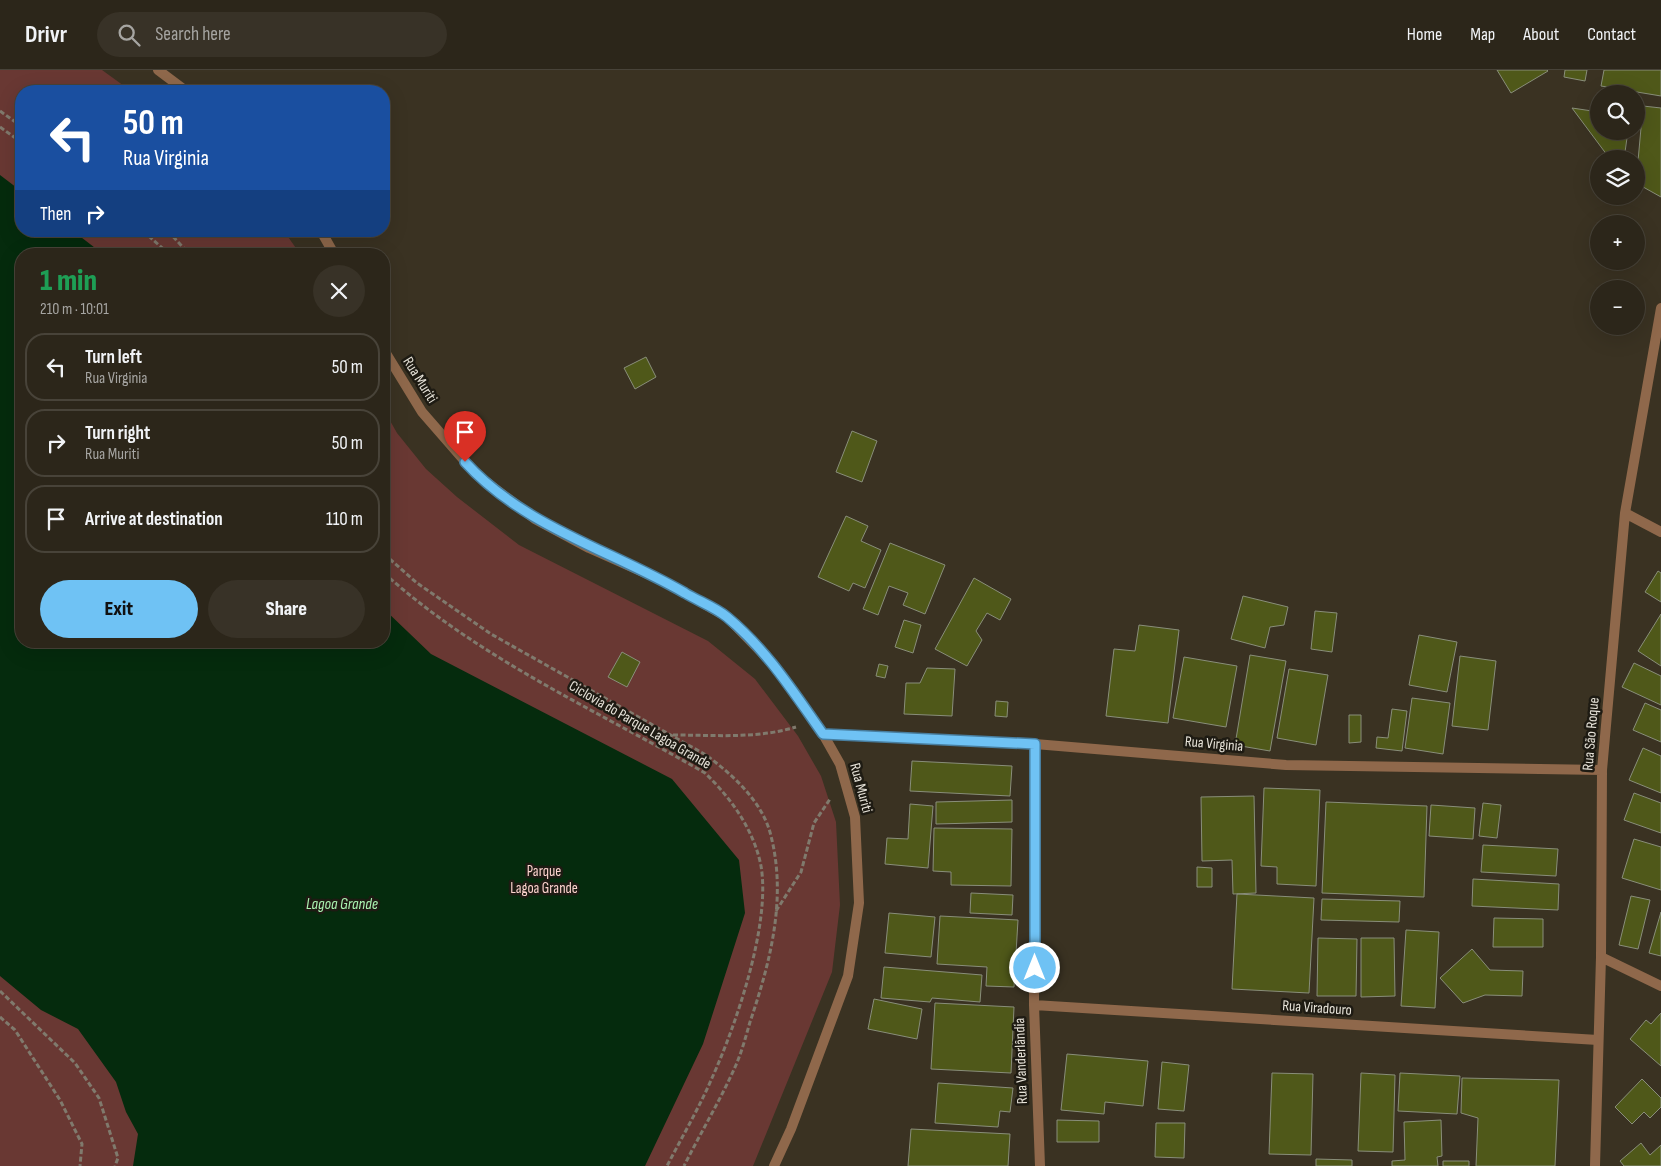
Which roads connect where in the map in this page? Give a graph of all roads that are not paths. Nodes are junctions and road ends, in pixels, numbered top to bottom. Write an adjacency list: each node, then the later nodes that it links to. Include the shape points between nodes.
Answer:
1 (158, 70): 2 (street)
2 (178, 85)
3 (324, 237): 4 (street)
4 (331, 248)
5 (1661, 308): 7 (street, Rua São Roque)
6 (390, 360): 9 (street, Rua Muriti, via 422,412 476,474 535,518 589,548 663,581 727,617 774,664)
7 (1625, 513): 8 (street); 11 (street, Rua São Roque)
8 (1661, 532)
9 (823, 734): 10 (street, Rua Virginia); 16 (street, Rua Muriti, via 840,764 855,817 859,903 848,976 791,1130)
10 (1035, 744): 11 (street, Rua Virginia, via 1286,765); 14 (street, Rua Vanderlândia)
11 (1602, 770): 12 (street, Rua São Roque)
12 (1601, 957): 13 (street); 15 (street, Rua São Roque)
13 (1661, 986)
14 (1034, 1006): 15 (street, Rua Viradouro); 17 (street, Rua Vanderlândia)
15 (1598, 1040): 18 (street, Rua São Roque)
16 (774, 1166)
17 (1040, 1166)
18 (1594, 1166)

